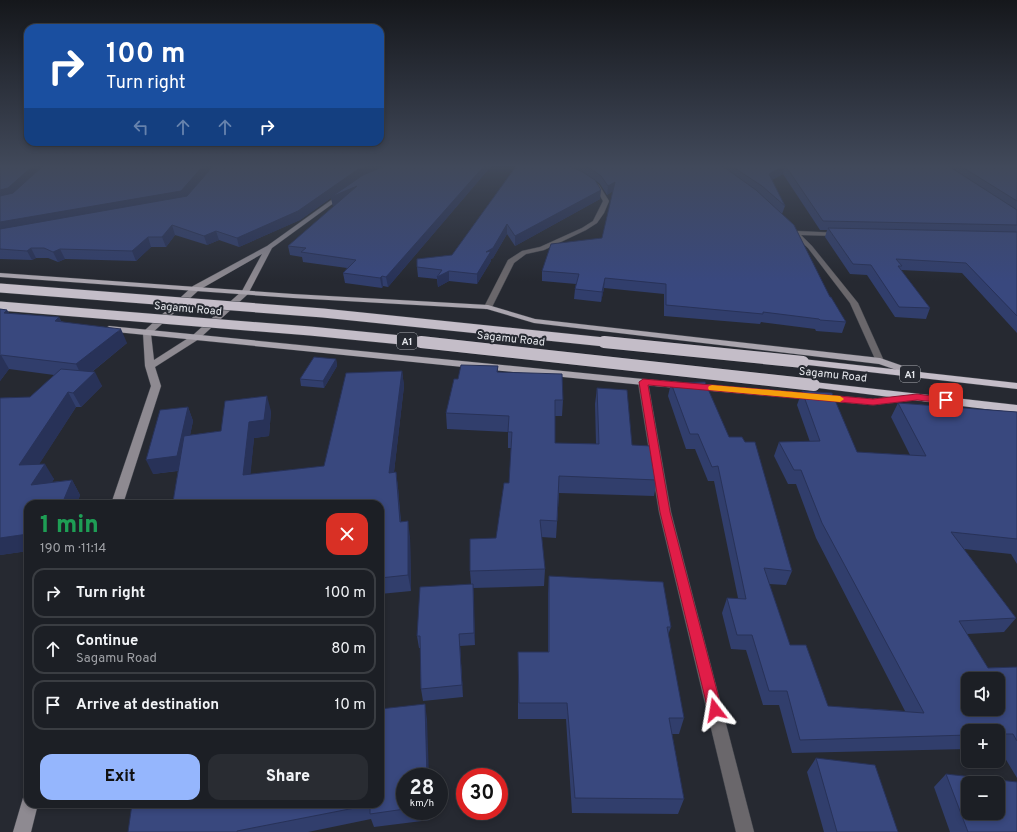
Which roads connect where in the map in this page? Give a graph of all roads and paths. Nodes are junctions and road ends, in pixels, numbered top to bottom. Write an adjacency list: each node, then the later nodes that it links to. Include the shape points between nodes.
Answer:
1 (329, 204): 6 (main road)
2 (605, 204): 12 (street, via 595,222 584,229 542,249 524,252 511,262)
3 (784, 222): 4 (street)
4 (795, 232): 5 (street); 16 (street, via 854,303)
5 (850, 234)
6 (269, 248): 9 (main road); 10 (main road)
7 (0, 275): 9 (main road)
8 (0, 288): 18 (highway, Sagamu Road / A1, bridge, via 331,314)
9 (196, 288): 10 (main road); 14 (main road)
10 (245, 292): 12 (main road); 15 (main road)
11 (0, 306): 21 (highway, Sagamu Road / A1, bridge, via 452,345)
12 (488, 307): 16 (main road, via 534,321)
13 (100, 328): 14 (main road)
14 (147, 333): 15 (main road); 17 (main road)
15 (196, 337): 17 (main road); 19 (main road)
16 (880, 361): 18 (main road)
17 (150, 366): 23 (main road, via 156,386)
18 (920, 375): 20 (highway, Sagamu Road / A1)
19 (643, 382): 21 (main road, via 873,402); 26 (street, via 665,512)
20 (1017, 386)
21 (917, 397): 22 (highway, Sagamu Road / A1)
22 (1017, 409)
23 (118, 500)
24 (28, 808): 25 (main road)
25 (22, 832)
26 (745, 832)

